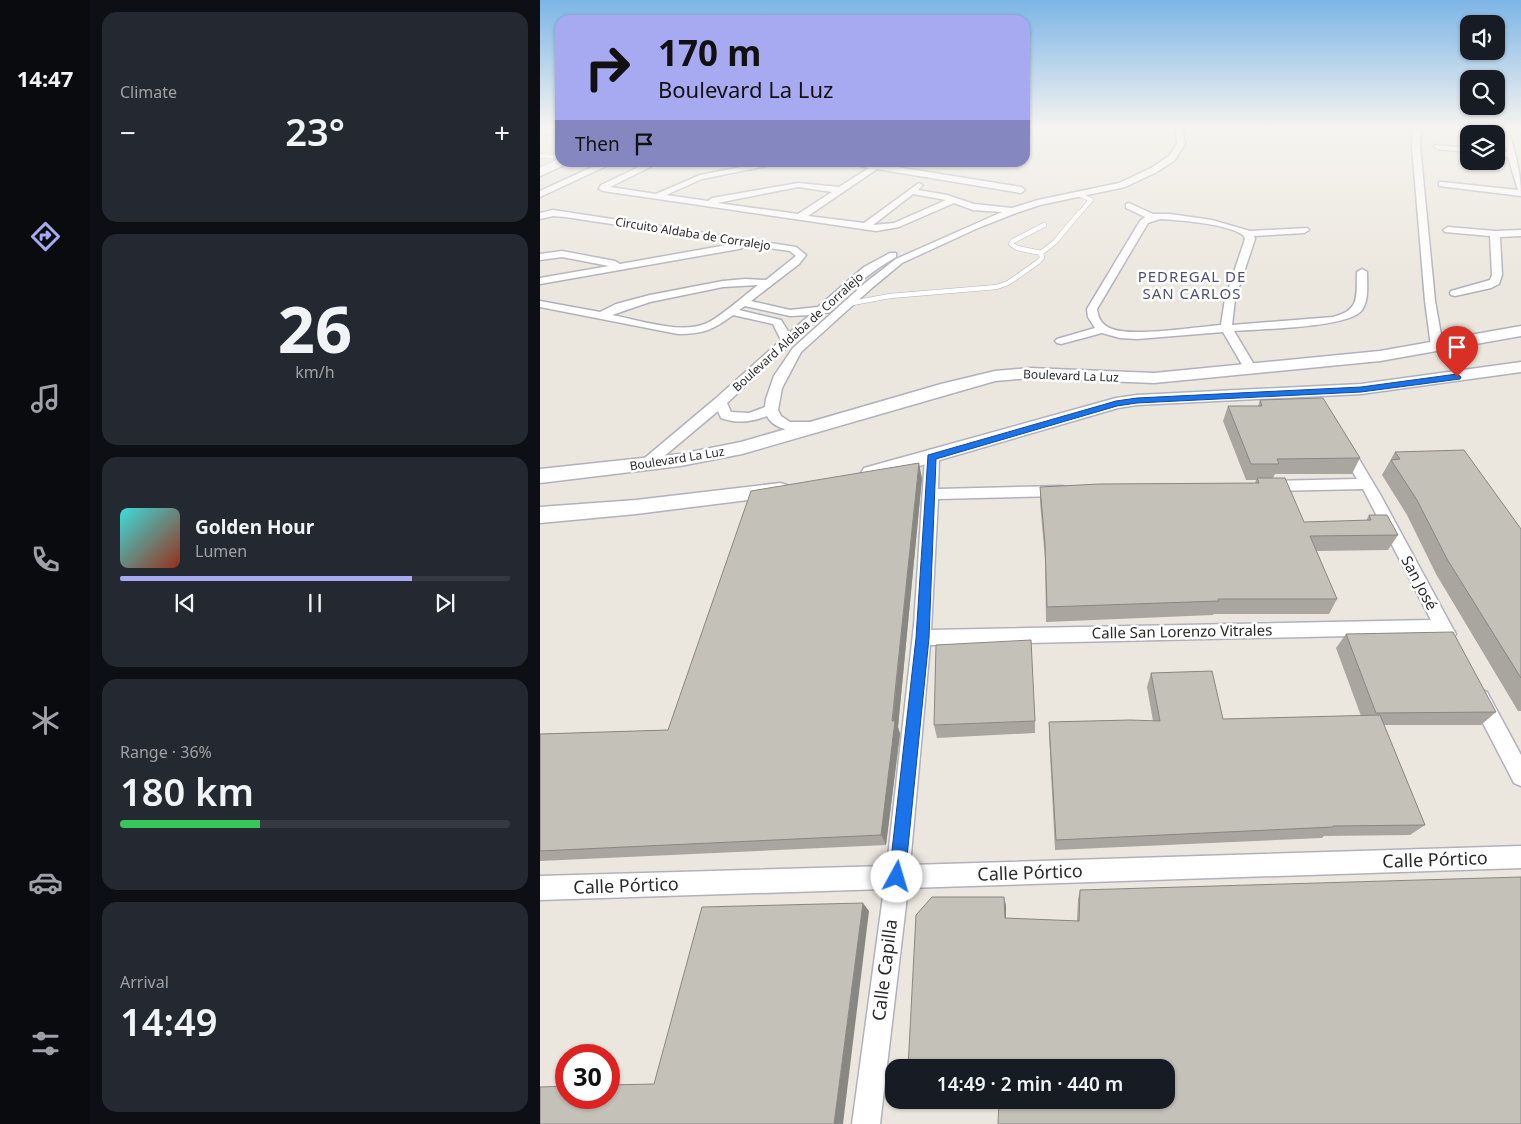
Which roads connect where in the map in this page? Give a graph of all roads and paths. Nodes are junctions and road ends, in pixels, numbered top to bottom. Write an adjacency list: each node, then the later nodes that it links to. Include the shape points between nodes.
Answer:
1 (572, 179): 15 (street)
2 (618, 179): 16 (street, via 604,189)
3 (693, 179): 16 (street)
4 (856, 179): 10 (street)
5 (926, 179): 12 (street)
6 (953, 179): 11 (street)
7 (1134, 179): 13 (street, via 1122,185)
8 (1419, 179): 56 (street)
9 (1442, 184): 14 (street)
10 (840, 190): 18 (street, via 798,186); 25 (street)
11 (1021, 190)
12 (911, 191): 17 (street); 28 (street)
13 (1080, 191): 22 (street, Boulevard Aldaba de Corralejo); 23 (street, Boulevard Aldaba de Corralejo); 35 (lane, via 1092,200)
14 (1521, 193)
15 (540, 194)
16 (658, 196): 18 (street)
17 (954, 200): 19 (street); 21 (street)
18 (706, 203): 25 (street)
19 (941, 206): 21 (street, via 960,212); 28 (street, via 896,225 882,228)
20 (1129, 206): 26 (street)
21 (973, 207): 22 (street)
22 (998, 208): 23 (street); 45 (street, Boulevard Aldaba de Corralejo, via 964,221 868,269)
23 (1013, 211): 44 (street, Boulevard Aldaba de Corralejo, via 899,261)
24 (540, 216): 34 (street, Circuito Aldaba de Corralejo, via 565,214)
25 (800, 217): 28 (street)
26 (1152, 217): 32 (street, via 1229,226); 52 (street, via 1146,221 1092,309 1092,316)
27 (1044, 225): 35 (lane, via 1011,244)
28 (866, 226)
29 (1304, 230): 32 (street)
30 (1448, 230): 33 (street)
31 (1521, 233): 33 (street)
32 (1247, 234): 51 (street, via 1250,239 1230,299)
33 (1495, 234): 41 (street, via 1495,282)
34 (751, 243): 37 (street); 40 (street, Circuito Aldaba de Corralejo, via 793,249 801,255)
35 (1041, 253): 44 (lane, via 1042,258 1038,262 997,287 890,296)
36 (540, 257): 37 (street, via 562,254)
37 (625, 266): 39 (street)
38 (1362, 272): 51 (street, via 1360,304 1356,313 1348,318)
39 (540, 281)
40 (767, 282): 42 (street, Circuito Aldaba de Corralejo); 49 (street, via 746,281 626,304)
41 (1455, 293)
42 (743, 302): 46 (street, Circuito Aldaba de Corralejo); 47 (street)
43 (540, 304): 49 (street, Circuito Aldaba de Corralejo)
44 (847, 304): 48 (street, Boulevard Aldaba de Corralejo)
45 (823, 309): 47 (street); 48 (street); 54 (street, Boulevard Aldaba de Corralejo)
46 (730, 311): 49 (street, Circuito Aldaba de Corralejo, via 711,326 686,332); 50 (street)
47 (790, 313): 50 (street)
48 (838, 313): 63 (street, Boulevard Aldaba de Corralejo, via 786,364 776,385)
49 (602, 316)
50 (776, 322): 54 (street)
51 (1226, 328): 52 (street, via 1138,335 1111,333); 58 (street)
52 (1104, 329): 55 (street)
53 (1521, 331): 56 (main road, Boulevard La Luz)
54 (787, 341): 62 (street, Boulevard Aldaba de Corralejo)
55 (1061, 341)
56 (1437, 346): 58 (main road, Boulevard La Luz, via 1380,356)
57 (1521, 367): 60 (main road, Boulevard La Luz, via 1396,386)
58 (1250, 368): 59 (main road, Boulevard La Luz)
59 (1154, 378): 61 (main road); 65 (main road, Boulevard La Luz, via 1030,373 995,376)
60 (1313, 393): 61 (main road, Boulevard La Luz); 64 (street)
61 (1164, 399): 67 (main road, Boulevard La Luz, via 1116,403)
62 (720, 402): 63 (street, via 726,415 732,418 751,417); 68 (street, Boulevard Aldaba de Corralejo)
63 (772, 409): 65 (street, via 775,420 783,424)
64 (1323, 409)
65 (824, 425): 68 (main road, Boulevard La Luz, via 735,450)
66 (1338, 434): 71 (street, San José)
67 (932, 457): 70 (main road, Boulevard La Luz); 75 (street, Calle Capilla)
68 (645, 465): 69 (main road, Boulevard La Luz)
69 (540, 476)
70 (858, 476)
71 (1367, 484): 72 (street); 77 (street, San José)
72 (1248, 486)
73 (797, 488): 76 (main road)
74 (1080, 490): 75 (street)
75 (931, 494): 78 (street, Calle Capilla)
76 (540, 515)
77 (1443, 627): 78 (street, Calle San Lorenzo Vitrales); 79 (street, San José)
78 (922, 638): 83 (street, Calle Capilla)
79 (1452, 644)
80 (1470, 679): 81 (street)
81 (1521, 776)
82 (1521, 857): 83 (street, Calle Pórtico)
83 (897, 877): 84 (street, Calle Pórtico); 85 (street, Calle Capilla)
84 (540, 888)
85 (866, 1124)

